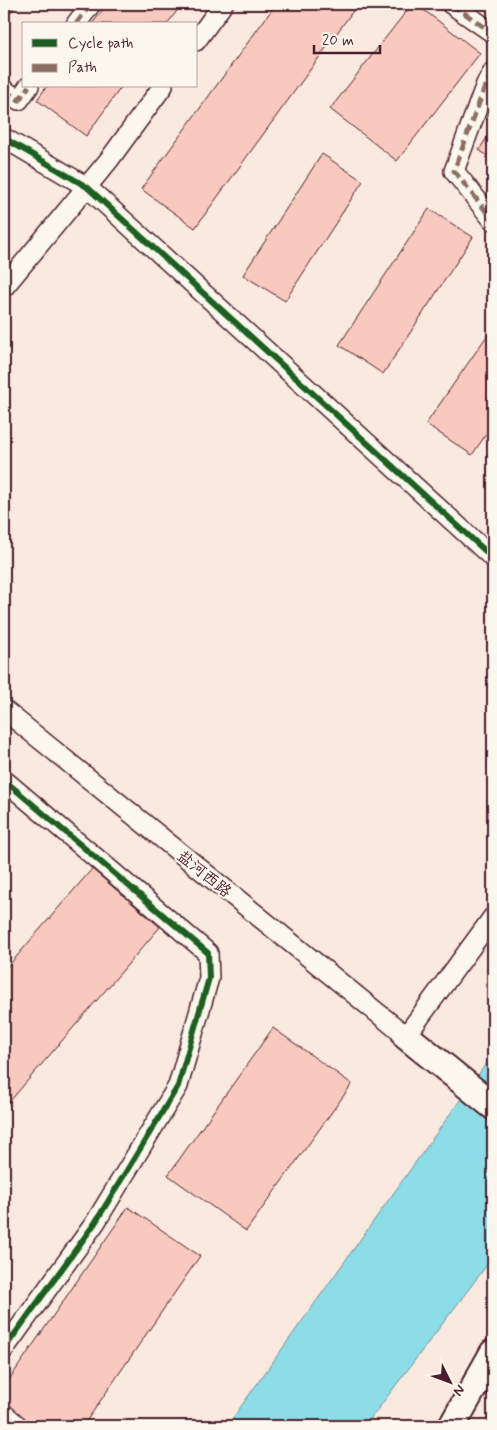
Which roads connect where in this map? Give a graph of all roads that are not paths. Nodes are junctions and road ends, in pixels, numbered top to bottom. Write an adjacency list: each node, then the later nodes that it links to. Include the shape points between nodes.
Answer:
1 (91, 4): 4 (street)
2 (223, 4): 6 (street)
3 (451, 4): 5 (street)
4 (78, 22)
5 (493, 33)
6 (198, 38)
7 (493, 72): 13 (street, via 454,171)
8 (28, 88): 10 (street, via 19,100)
9 (162, 88): 12 (street)
10 (4, 90)
11 (4, 138): 12 (street)
12 (87, 187): 14 (street); 15 (street)
13 (493, 220)
14 (4, 287)
15 (493, 558)
16 (4, 710): 19 (street, 盐河西路)
17 (4, 780): 21 (street, via 208,953 209,978 178,1086 95,1223)
18 (493, 917): 19 (street)
19 (406, 1036): 20 (street)
20 (493, 1106)
21 (4, 1349)
22 (493, 1353): 25 (street)
23 (4, 1414): 24 (street)
24 (18, 1426)
25 (452, 1426)

